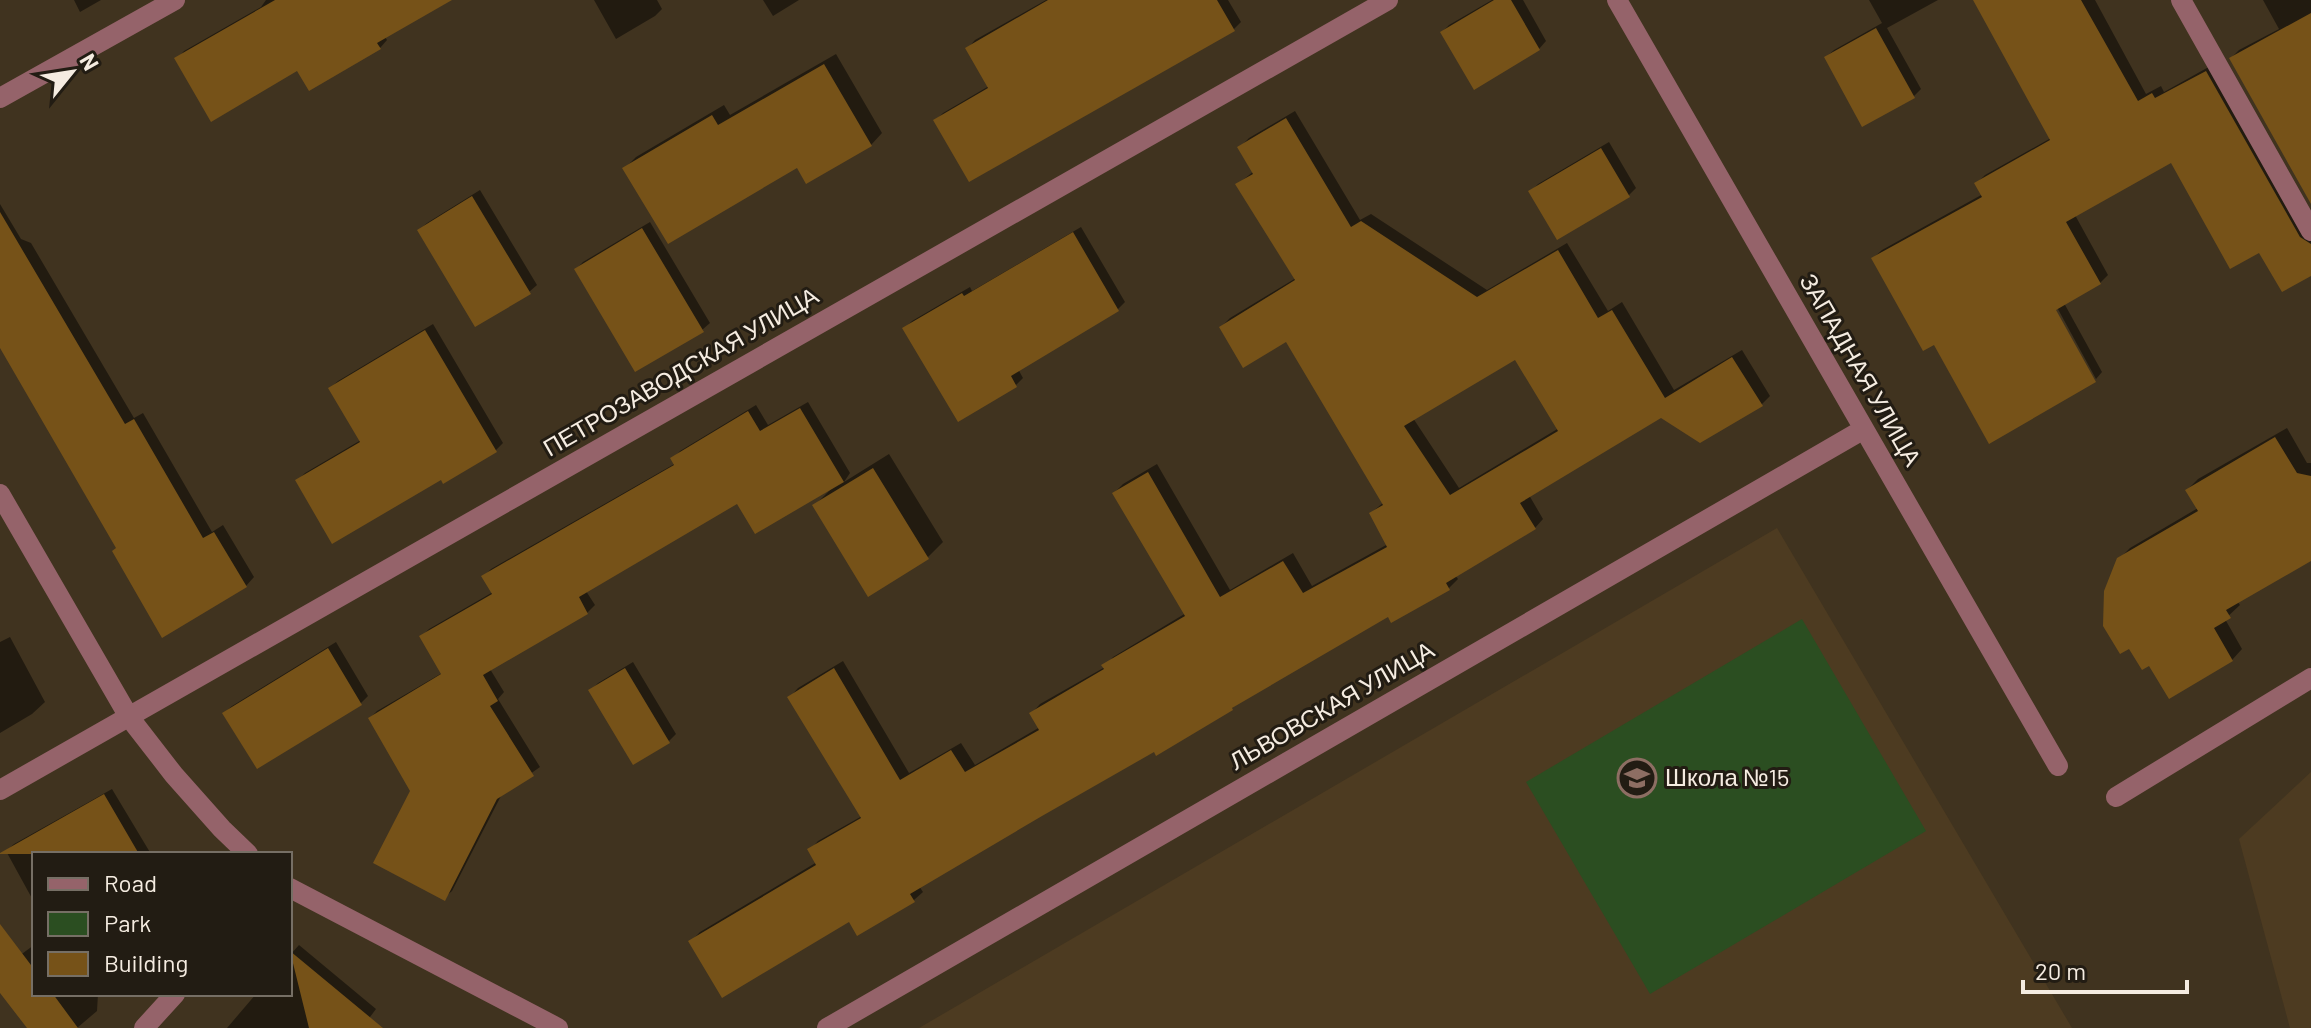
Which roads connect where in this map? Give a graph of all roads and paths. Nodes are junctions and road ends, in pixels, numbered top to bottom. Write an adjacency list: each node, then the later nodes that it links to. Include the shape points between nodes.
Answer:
1 (175, 0): 5 (street)
2 (1388, 0): 10 (street, ПЕТРОЗАВОДСКАЯ УЛИЦА)
3 (1617, 0): 7 (street, ЗАПАДНАЯ УЛИЦА)
4 (2181, 0): 6 (street)
5 (0, 98)
6 (2311, 231)
7 (1864, 429): 11 (street, ЗАПАДНАЯ УЛИЦА); 19 (street, ЛЬВОВСКАЯ УЛИЦА)
8 (0, 494): 10 (street)
9 (2311, 678): 13 (street)
10 (129, 717): 12 (street, ПЕТРОЗАВОДСКАЯ УЛИЦА); 14 (street)
11 (2058, 766)
12 (0, 790)
13 (2116, 797)
14 (246, 852)
15 (292, 889): 18 (street)
16 (173, 996): 17 (street)
17 (144, 1028)
18 (558, 1028)
19 (827, 1028)

